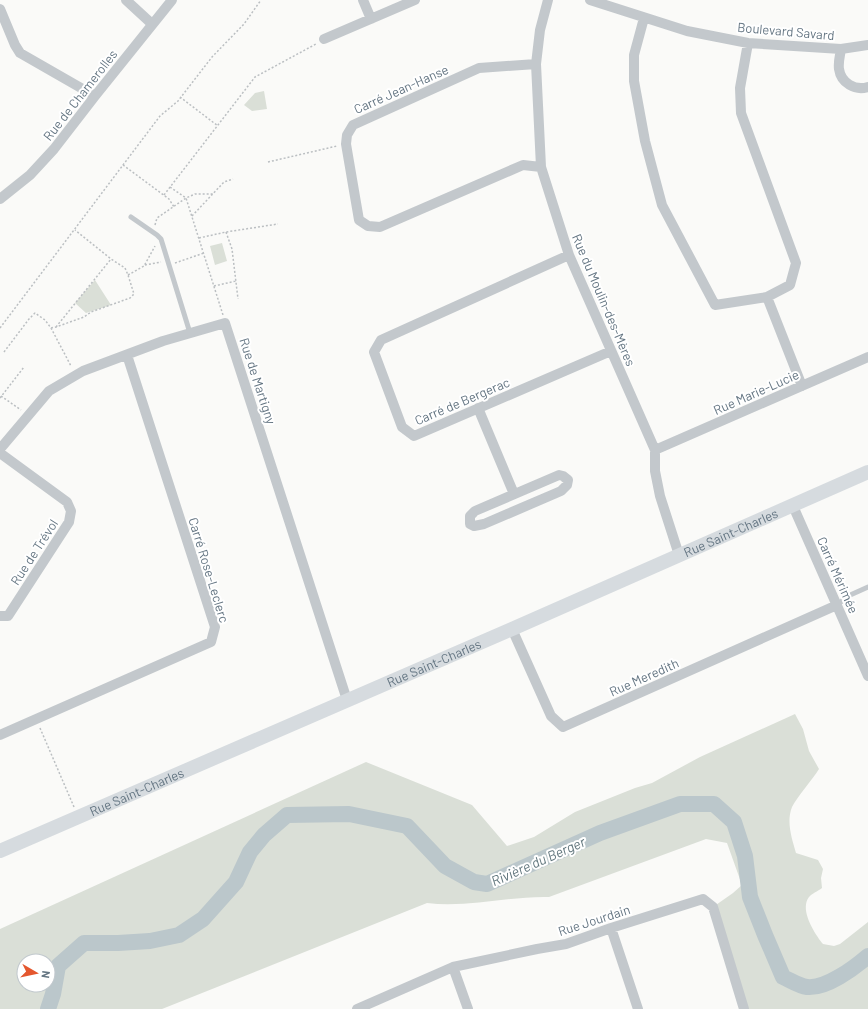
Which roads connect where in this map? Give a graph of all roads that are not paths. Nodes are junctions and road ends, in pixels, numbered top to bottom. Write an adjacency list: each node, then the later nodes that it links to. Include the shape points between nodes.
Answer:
1 (126, 0): 11 (street)
2 (172, 0): 11 (street, Rue de Chamerolles)
3 (363, 0): 10 (street)
4 (415, 0): 7 (street)
5 (548, 0): 16 (street, Rue du Moulin-des-Mères, via 540,30)
6 (590, 0): 9 (street, Boulevard Savard)
7 (402, 3): 10 (street)
8 (0, 9): 18 (street, via 20,53)
9 (644, 18): 13 (street, Boulevard Savard, via 687,31); 23 (street, via 634,55 634,81 645,141 662,205 715,305)
10 (371, 19): 12 (street)
11 (152, 24): 18 (street, Rue de Chamerolles)
12 (324, 39)
13 (748, 43): 15 (street, Boulevard Savard); 23 (street, via 740,88 741,113 796,263 790,285)
14 (868, 45): 15 (street, Boulevard Savard)
15 (841, 49): 17 (street, Boulevard Savard, via 841,76 852,86)
16 (536, 64): 19 (street, Rue du Moulin-des-Mères); 19 (street, Carré Jean-Hanse, via 479,68 353,125 347,135 346,144 359,220 368,226 380,227 523,165)
17 (868, 87)
18 (95, 96): 20 (street, Rue de Chamerolles, via 54,149 30,175)
19 (541, 167): 22 (street, Rue du Moulin-des-Mères)
20 (0, 199)
21 (131, 216): 24 (lane, via 161,239)
22 (569, 255): 25 (street, Rue du Moulin-des-Mères); 29 (street, Carré de Bergerac, via 381,340 374,352 402,428 414,436)
23 (768, 297): 28 (street)
24 (190, 333): 26 (street, Rue de Martigny); 42 (street, Rue de Martigny, via 226,323)
25 (611, 351): 29 (street, Carré de Bergerac); 31 (street, Rue du Moulin-des-Mères)
26 (127, 355): 30 (street, Rue de Martigny, via 83,371 49,391); 43 (street, Carré Rose-Leclerc, via 215,627 211,642)
27 (868, 357): 28 (street, Rue Marie-Lucie)
28 (802, 386): 31 (street, Rue Marie-Lucie)
29 (478, 408): 34 (street)
30 (0, 449)
31 (655, 450): 36 (street, Rue du Moulin-des-Mères, via 655,471 660,496)
32 (0, 453): 39 (street, Rue de Trévol, via 67,502 71,511 69,522 8,616)
33 (868, 472): 35 (street, Rue Saint-Charles)
34 (514, 494): 34 (street, via 475,512 470,516 470,524 484,524 561,491 568,480 559,475)
35 (792, 506): 36 (street, Rue Saint-Charles); 38 (street, Carré Mérimée)
36 (679, 555): 40 (street, Rue Saint-Charles)
37 (868, 587): 38 (lane, via 848,596)
38 (837, 605): 40 (street, Rue Meredith, via 563,728 551,716); 41 (street, Carré Mérimée)
39 (0, 616)
40 (512, 629): 42 (street, Rue Saint-Charles)
41 (868, 676)
42 (347, 700): 44 (street, Rue Saint-Charles)
43 (0, 735)
44 (0, 851)
45 (611, 928): 46 (street, Rue Jourdain, via 566,944); 49 (street); 50 (street, Rue Jourdain, via 704,899 713,907)
46 (453, 967): 47 (street, Rue Jourdain); 48 (street)
47 (357, 1009)
48 (468, 1009)
49 (638, 1009)
50 (744, 1009)

